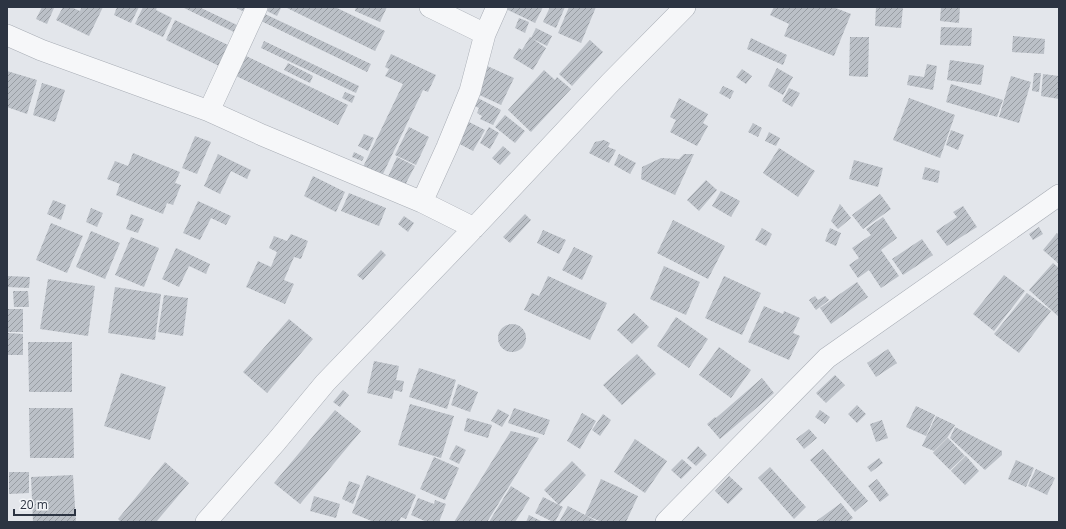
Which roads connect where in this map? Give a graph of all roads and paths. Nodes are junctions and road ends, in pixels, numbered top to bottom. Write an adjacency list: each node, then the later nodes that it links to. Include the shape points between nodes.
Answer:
1 (257, 7): 7 (street)
2 (430, 7): 5 (street)
3 (497, 7): 5 (street)
4 (685, 7): 10 (street)
5 (484, 34): 9 (street, via 470,91)
6 (7, 35): 7 (street, via 41,50)
7 (209, 111): 9 (street)
8 (1059, 196): 12 (street, via 827,358)
9 (422, 202): 10 (street)
10 (474, 228): 11 (street, via 325,383)
11 (206, 522)
12 (666, 522)

